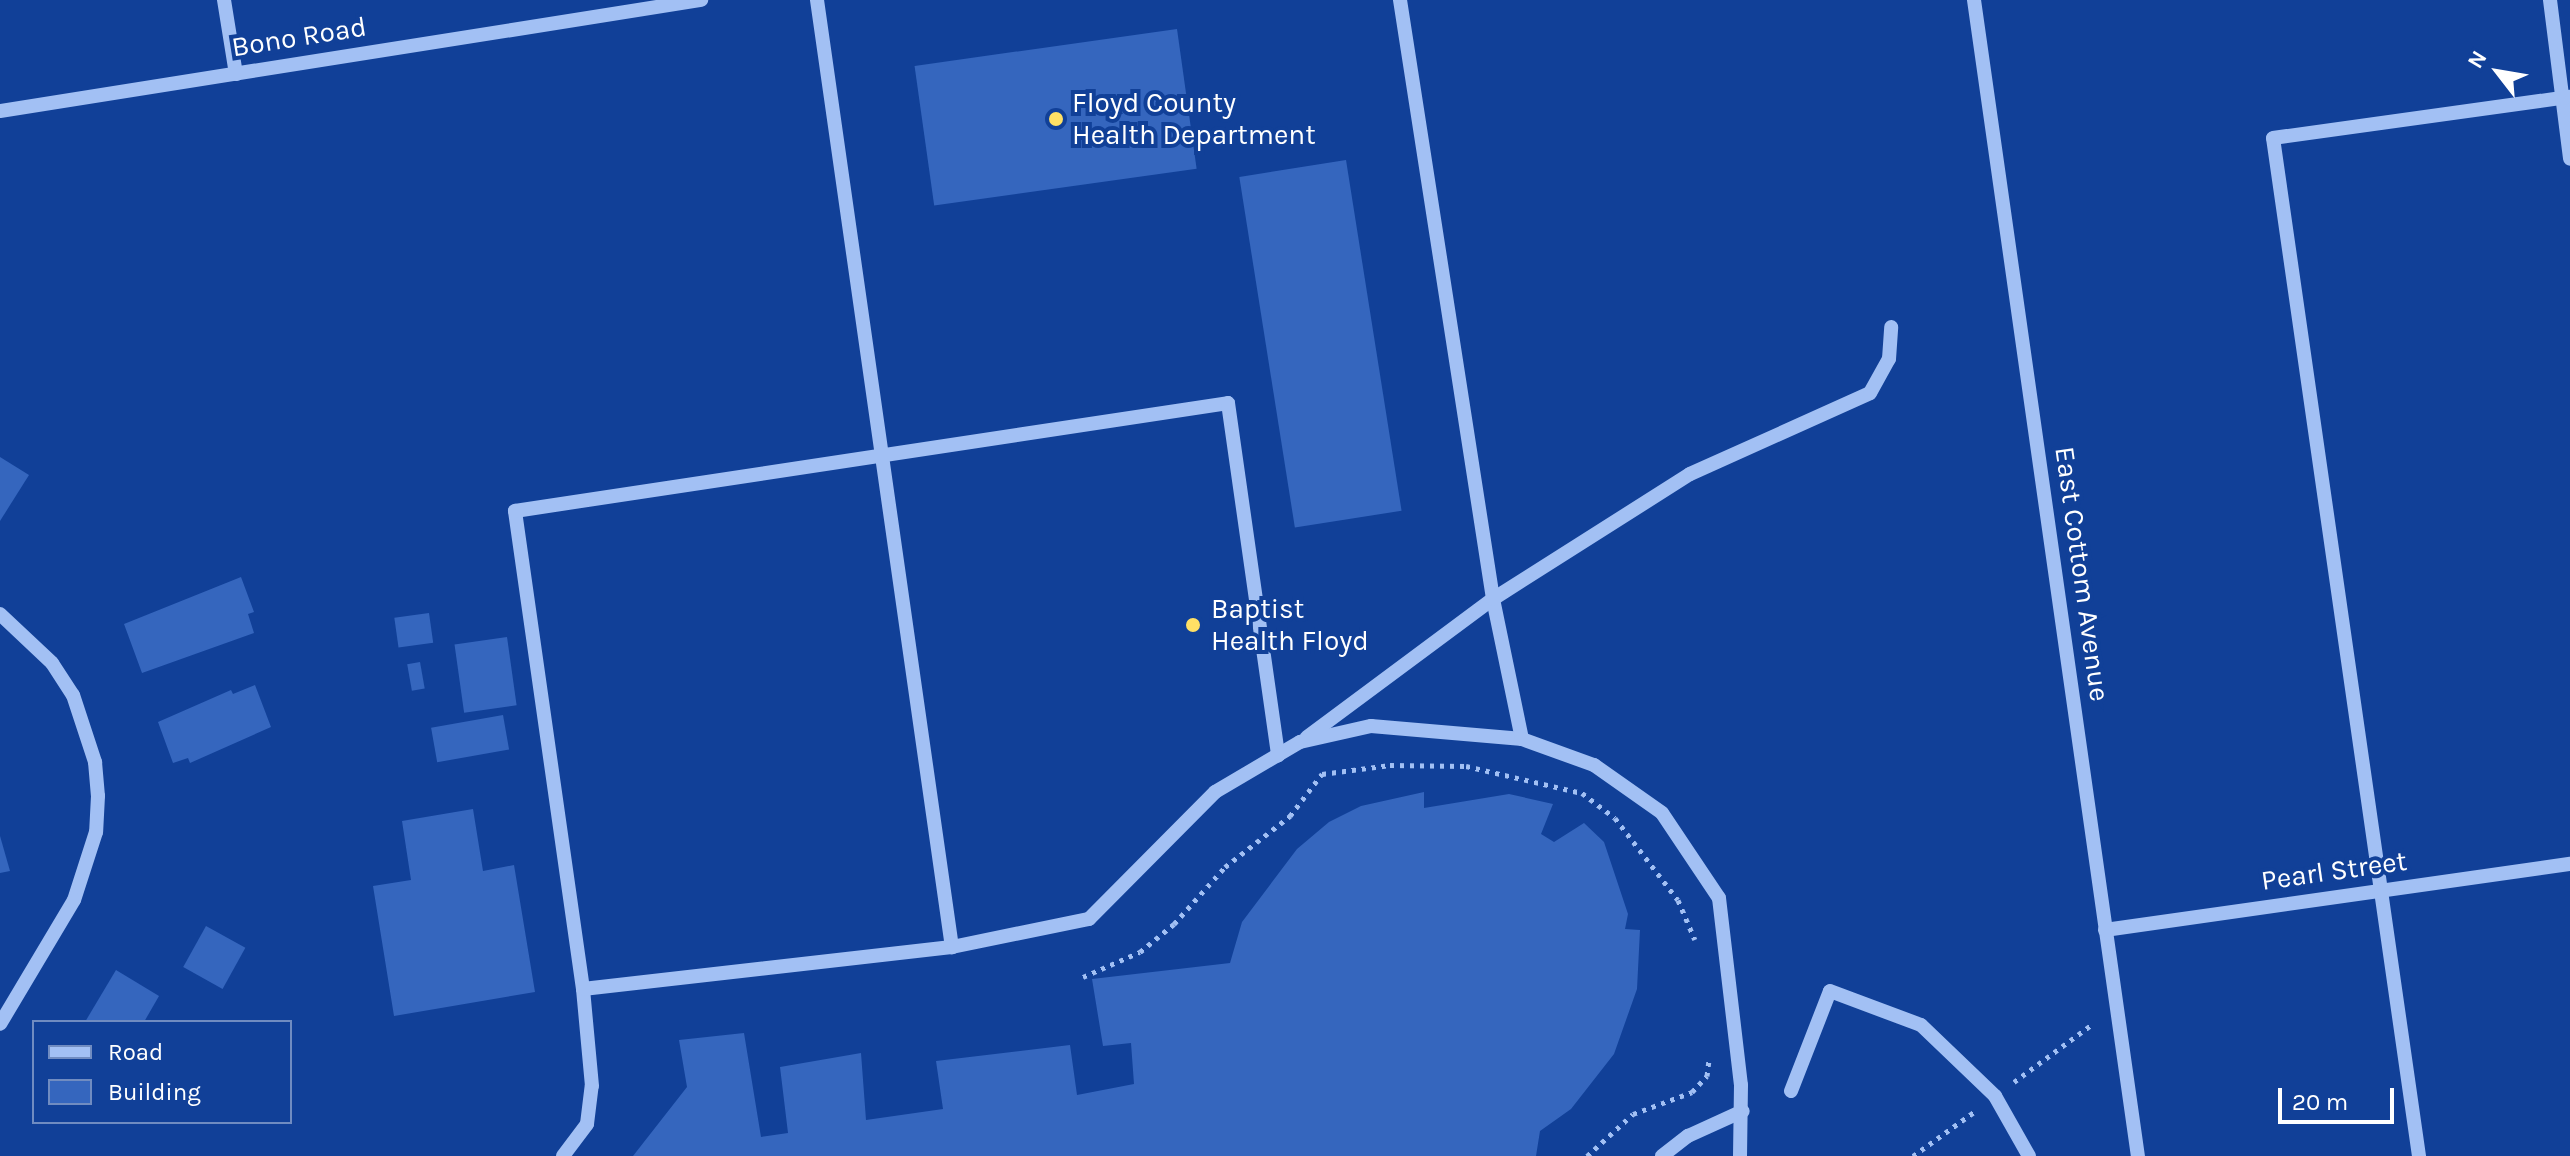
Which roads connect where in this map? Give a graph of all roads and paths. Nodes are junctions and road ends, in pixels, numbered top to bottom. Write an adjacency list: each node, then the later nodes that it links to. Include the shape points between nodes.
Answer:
1 (224, 0): 7 (street)
2 (701, 0): 7 (street, Bono Road)
3 (817, 0): 12 (street)
4 (1400, 0): 13 (street)
5 (1974, 0): 20 (street, East Cottom Avenue)
6 (2550, 0): 8 (street)
7 (236, 74): 9 (street, Bono Road)
8 (2566, 98): 10 (street); 19 (street, via 2273,138)
9 (0, 111)
10 (2570, 159)
11 (1891, 327): 13 (street, via 1889,359 1870,393 1690,474)
12 (881, 452): 17 (street, via 1228,403); 21 (street); 24 (street, via 515,511)
13 (1493, 599): 15 (street); 16 (street)
14 (0, 614): 25 (street, via 52,663 73,695 95,762 98,796 96,832 74,900)
15 (1522, 739): 16 (street, via 1371,726); 28 (street, via 1594,765 1662,813 1719,898)
16 (1300, 742): 17 (street)
17 (1278, 755): 21 (street, via 1215,792 1089,919)
18 (2570, 864): 19 (street, Pearl Street)
19 (2381, 891): 20 (street, Pearl Street); 35 (street)
20 (2105, 930): 34 (street, East Cottom Avenue)
21 (952, 947): 24 (street)
22 (1700, 951): 23 (path, via 1670,890 1615,818 1582,793 1466,766 1390,765 1322,774 1290,816 1225,867 1174,924 1140,952)
23 (1083, 977)
24 (583, 989): 29 (street, via 592,1086 587,1124)
25 (0, 1024)
26 (1712, 1046): 30 (path, via 1707,1076 1692,1092 1633,1114)
27 (1791, 1091): 33 (street, via 1830,991 1921,1025 1995,1096)
28 (1743, 1111): 31 (street, via 1688,1136); 32 (street)
29 (563, 1156)
30 (1587, 1156)
31 (1662, 1156)
32 (1740, 1156)
33 (2029, 1156)
34 (2138, 1156)
35 (2419, 1156)

